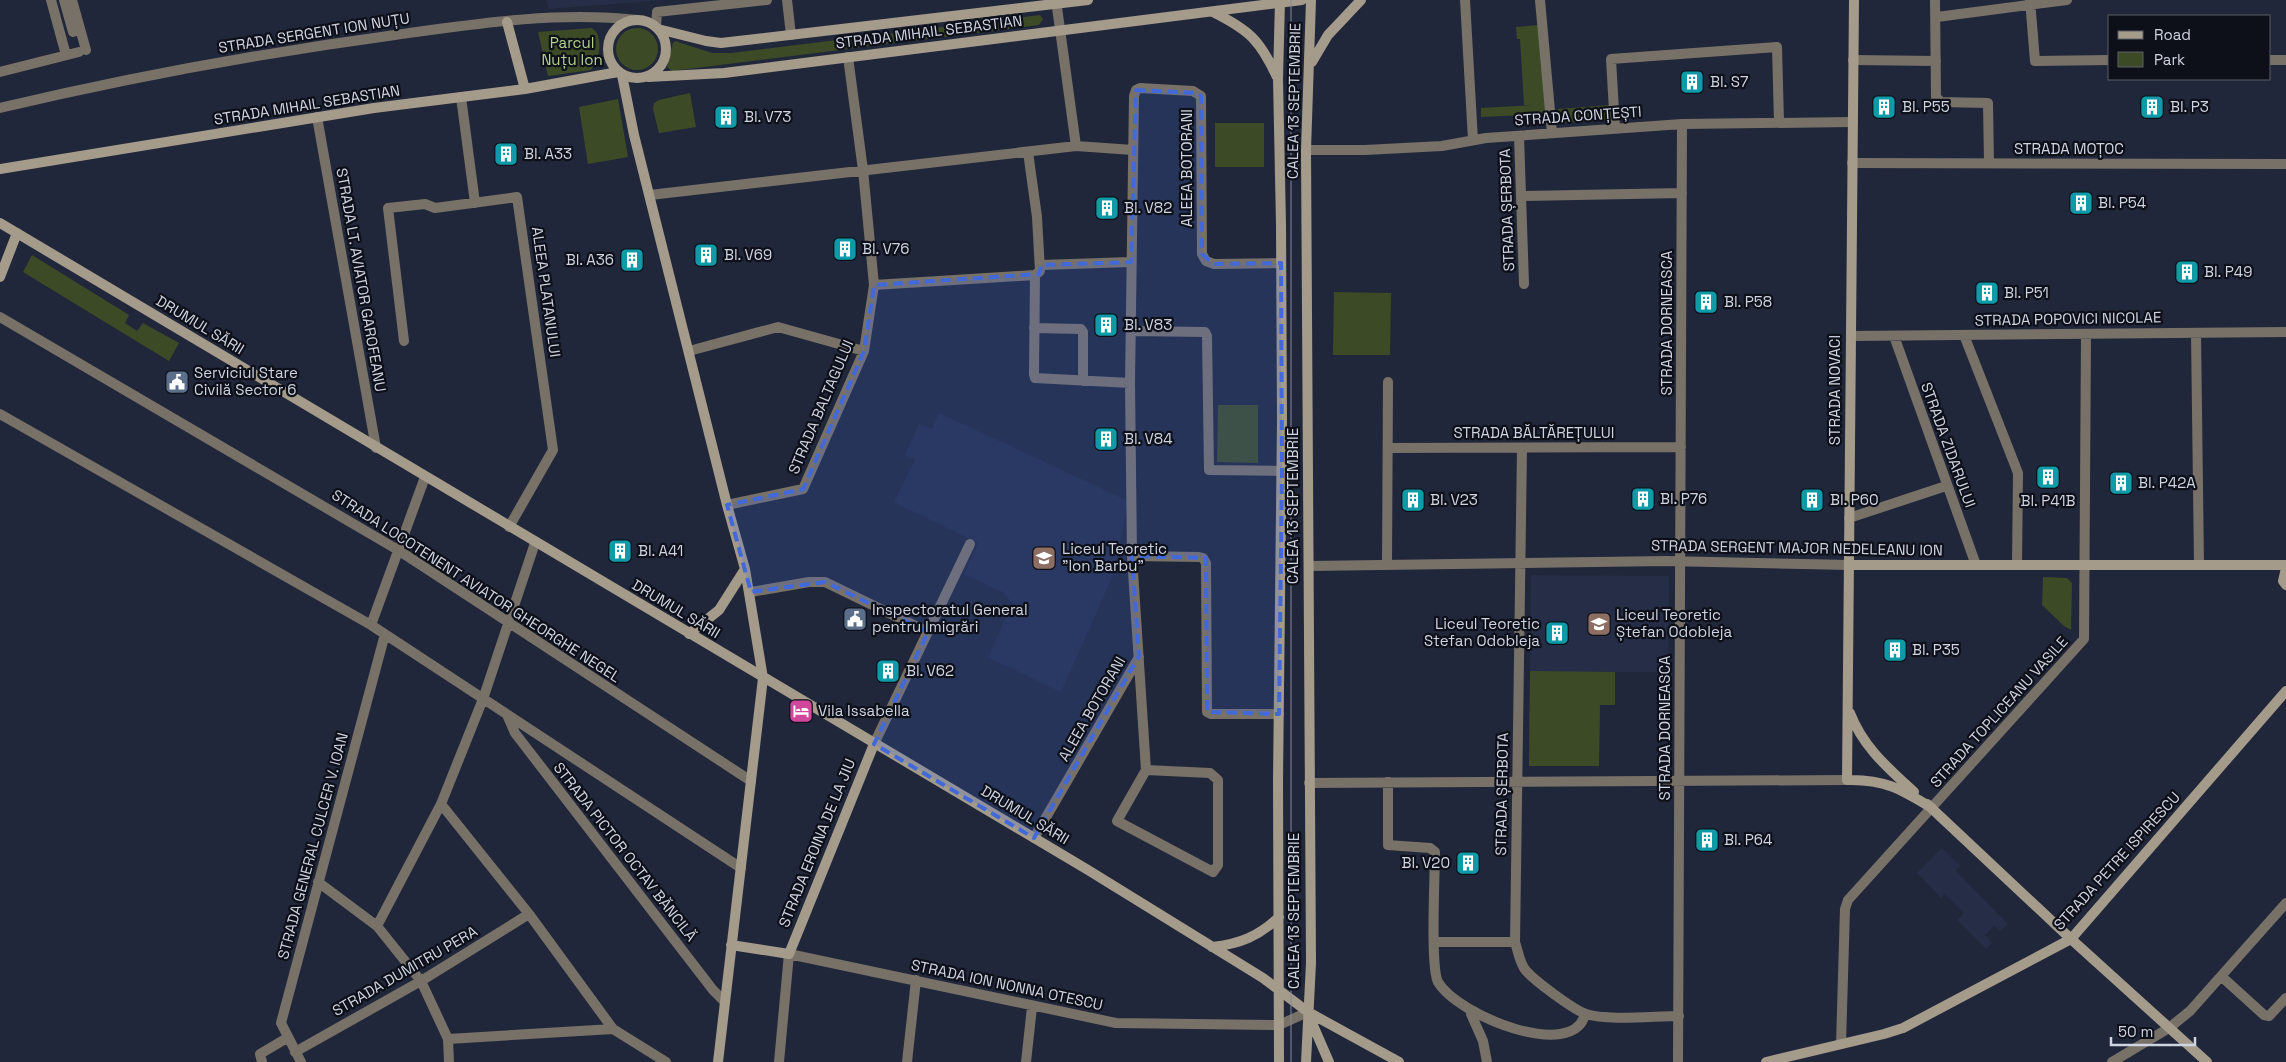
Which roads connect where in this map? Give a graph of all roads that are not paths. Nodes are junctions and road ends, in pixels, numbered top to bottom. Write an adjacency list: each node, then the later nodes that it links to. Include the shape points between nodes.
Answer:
1 (51, 0): 26 (street)
2 (64, 0): 24 (street)
3 (72, 0): 26 (street, via 83,51)
4 (767, 0): 22 (street, via 657,12)
5 (787, 0): 25 (street)
6 (1088, 0): 15 (street, STRADA MIHAIL SEBASTIAN)
7 (1302, 0): 16 (street, STRADA MIHAIL SEBASTIAN)
8 (1311, 0): 33 (street, CALEA 13 SEPTEMBRIE)
9 (1361, 0): 33 (street, via 1328,35)
10 (1465, 0): 49 (street)
11 (1540, 0): 47 (street)
12 (1854, 0): 28 (street, STRADA NOVACI)
13 (1935, 0): 19 (street)
14 (2067, 0): 17 (street)
15 (1056, 2): 23 (street); 25 (street, STRADA MIHAIL SEBASTIAN)
16 (1280, 2): 18 (street, STRADA MIHAIL SEBASTIAN); 37 (street, CALEA 13 SEPTEMBRIE)
17 (2030, 2): 19 (street); 29 (street, via 2035,61)
18 (1213, 12): 23 (street, STRADA MIHAIL SEBASTIAN); 37 (street, via 1254,38)
19 (1937, 17): 32 (street)
20 (636, 20): 21 (street, STRADA SERGENT ION NUȚU, via 599,17); 22 (street, via 649,22); 35 (street, via 619,26 609,42 610,60)
21 (507, 22): 38 (street); 41 (street, STRADA SERGENT ION NUȚU, via 278,51)
22 (657, 28): 25 (street, STRADA MIHAIL SEBASTIAN, via 713,43); 36 (street, via 664,37 666,56 656,72)
23 (1060, 31): 27 (street, STRADA MIHAIL SEBASTIAN); 50 (street)
24 (73, 32)
25 (791, 35)
26 (66, 55): 34 (street)
27 (848, 57): 36 (street, STRADA MIHAIL SEBASTIAN, via 724,73); 58 (street, STRADA BALTAGULUI)
28 (1853, 60): 32 (street); 44 (street, STRADA NOVACI)
29 (2108, 60)
30 (2271, 60): 31 (street)
31 (2286, 60)
32 (1936, 61): 55 (street, via 1938,101 1988,103)
33 (1310, 65): 52 (street, CALEA 13 SEPTEMBRIE)
34 (0, 72)
35 (620, 73): 36 (street); 38 (street, STRADA MIHAIL SEBASTIAN); 40 (street)
36 (643, 78): 40 (street, via 630,88)
37 (1278, 79): 66 (street, CALEA 13 SEPTEMBRIE)
38 (525, 89): 39 (street, STRADA MIHAIL SEBASTIAN)
39 (461, 98): 42 (street, STRADA MIHAIL SEBASTIAN); 62 (street)
40 (626, 98): 60 (street)
41 (0, 108)
42 (317, 117): 57 (street, STRADA MIHAIL SEBASTIAN); 89 (street, STRADA LT. AVIATOR GAROFEANU)
43 (1779, 122): 44 (street, STRADA CONȚEȘTI); 45 (street, STRADA CONȚEȘTI); 46 (street, via 1777,47 1611,59)
44 (1853, 122): 54 (street, STRADA NOVACI)
45 (1682, 124): 46 (street, STRADA CONȚEȘTI); 59 (street, STRADA DORNEASCA)
46 (1615, 128): 47 (street, STRADA CONȚEȘTI)
47 (1552, 133): 48 (street, STRADA CONȚEȘTI)
48 (1519, 136): 49 (street, STRADA CONȚEȘTI); 61 (street, STRADA ȘERBOTA)
49 (1473, 140): 52 (street, STRADA CONȚEȘTI, via 1442,146)
50 (1076, 146): 51 (street); 53 (street)
51 (1133, 150): 65 (street, ALEEA BOTORANI); 66 (street, ALEEA BOTORANI, via 1136,90 1193,91 1202,96 1202,254 1206,261 1214,264)
52 (1306, 150): 110 (street, CALEA 13 SEPTEMBRIE)
53 (1028, 152): 58 (street); 67 (street)
54 (1852, 163): 55 (street, STRADA MOȚOC); 79 (street, STRADA NOVACI)
55 (1989, 163): 56 (street, STRADA MOȚOC)
56 (2286, 164)
57 (0, 169)
58 (863, 170): 60 (street); 71 (street, STRADA BALTAGULUI)
59 (1682, 193): 61 (street); 88 (street, STRADA DORNEASCA)
60 (650, 195): 83 (street)
61 (1521, 196): 70 (street, STRADA ȘERBOTA)
62 (475, 203): 81 (street, ALEEA PLATANULUI, via 435,208 424,204 388,208); 97 (street, ALEEA PLATANULUI, via 517,197 554,450)
63 (0, 223): 64 (street, DRUMUL SĂRII)
64 (17, 233): 69 (street); 89 (street, DRUMUL SĂRII)
65 (1132, 262): 67 (street); 74 (street, ALEEA BOTORANI)
66 (1281, 263): 92 (street, CALEA 13 SEPTEMBRIE)
67 (1041, 265): 68 (street)
68 (1035, 275): 71 (street); 73 (street)
69 (0, 276)
70 (1524, 284)
71 (874, 285): 82 (street, STRADA BALTAGULUI)
72 (0, 317): 100 (street, STRADA LOCOTENENT AVIATOR GHEORGHE NEGEL)
73 (1034, 328): 84 (street, via 1035,378); 84 (street, via 1081,329)
74 (1131, 331): 86 (street, ALEEA BOTORANI); 92 (street, via 1205,332 1208,470)
75 (2196, 332): 76 (street, STRADA POPOVICI NICOLAE); 77 (street, STRADA POPOVICI NICOLAE); 109 (street)
76 (2286, 332)
77 (2086, 334): 78 (street, STRADA POPOVICI NICOLAE); 108 (street, STRADA TOPLICEANU VASILE)
78 (1964, 335): 80 (street, STRADA POPOVICI NICOLAE); 107 (street, via 2018,473)
79 (1851, 336): 80 (street, STRADA POPOVICI NICOLAE); 96 (street, STRADA NOVACI)
80 (1894, 336): 94 (street, STRADA ZIDARULUI)
81 (404, 341)
82 (865, 347): 83 (street, via 778,326); 95 (street, STRADA BALTAGULUI, via 803,488)
83 (689, 350): 95 (street)
84 (1083, 381): 86 (street)
85 (1388, 382): 90 (street)
86 (1130, 383): 101 (street, ALEEA BOTORANI)
87 (0, 414): 116 (street)
88 (1682, 447): 91 (street, STRADA BĂLTĂREȚULUI); 102 (street, STRADA DORNEASCA)
89 (376, 448): 93 (street, DRUMUL SĂRII)
90 (1388, 448): 91 (street, STRADA BĂLTĂREȚULUI); 104 (street)
91 (1522, 448): 103 (street, STRADA ȘERBOTA)
92 (1282, 471): 125 (street, CALEA 13 SEPTEMBRIE)
93 (425, 477): 97 (street, DRUMUL SĂRII); 100 (street)
94 (1946, 486): 96 (street); 106 (street, STRADA ZIDARULUI)
95 (727, 505): 112 (street)
96 (1849, 518): 105 (street, STRADA NOVACI)
97 (509, 527): 98 (street, DRUMUL SĂRII)
98 (536, 543): 115 (street); 119 (street, DRUMUL SĂRII)
99 (970, 544): 117 (street)
100 (398, 550): 115 (street, STRADA LOCOTENENT AVIATOR GHEORGHE NEGEL); 116 (street)
101 (1132, 556): 120 (street, ALEEA BOTORANI); 125 (street, via 1203,558 1206,563 1206,712)
102 (1681, 561): 103 (street, STRADA SERGENT MAJOR NEDELEANU ION); 105 (street, STRADA SERGENT MAJOR NEDELEANU ION); 129 (street, STRADA DORNEASCA)
103 (1520, 562): 104 (street, STRADA SERGENT MAJOR NEDELEANU ION); 133 (street, STRADA ȘERBOTA)
104 (1387, 564): 110 (street, STRADA SERGENT MAJOR NEDELEANU ION)
105 (1849, 565): 106 (street, STRADA SERGENT MAJOR NEDELEANU ION); 124 (street, STRADA NOVACI)
106 (1976, 565): 107 (street, STRADA SERGENT MAJOR NEDELEANU ION)
107 (2017, 565): 108 (street, STRADA SERGENT MAJOR NEDELEANU ION)
108 (2085, 565): 109 (street, STRADA SERGENT MAJOR NEDELEANU ION); 136 (street, STRADA TOPLICEANU VASILE, via 2083,642)
109 (2199, 565): 111 (street, STRADA SERGENT MAJOR NEDELEANU ION)
110 (1308, 566): 134 (street, CALEA 13 SEPTEMBRIE)
111 (2286, 566): 113 (street, via 2283,581)
112 (745, 569): 114 (street); 119 (street, via 719,610)
113 (2286, 585)
114 (751, 592): 117 (street, via 825,582); 121 (street)
115 (508, 623): 123 (street); 131 (street, STRADA LOCOTENENT AVIATOR GHEORGHE NEGEL)
116 (371, 625): 118 (street)
117 (928, 632): 127 (street)
118 (385, 634): 123 (street); 139 (street, STRADA GENERAL CULCER V. IOAN)
119 (689, 634): 121 (street, DRUMUL SĂRII)
120 (1140, 656): 128 (street); 137 (street, ALEEA BOTORANI)
121 (763, 678): 127 (street, DRUMUL SĂRII); 131 (street)
122 (2286, 691): 144 (street, STRADA PETRE ISPIRESCU)
123 (483, 699): 126 (street); 135 (street)
124 (1847, 705): 130 (street, STRADA NOVACI); 136 (street, via 1860,735 1877,758)
125 (1279, 714): 142 (street, CALEA 13 SEPTEMBRIE)
126 (508, 716): 138 (street); 155 (street, STRADA PICTOR OCTAV BĂNCILĂ, via 515,733)
127 (874, 744): 137 (street, DRUMUL SĂRII); 149 (street, STRADA EROINA DE LA JIU)
128 (1146, 770): 128 (street, via 1210,773 1218,780 1218,865 1215,870 1208,871 1117,821)
129 (1680, 780): 130 (street); 133 (street); 160 (street, STRADA DORNEASCA)
130 (1847, 780): 136 (street, via 1873,780 1896,786)
131 (751, 781): 138 (street)
132 (1388, 782): 133 (street); 134 (street); 145 (street, via 1388,845 1430,848 1435,852)
133 (1517, 782): 146 (street, STRADA ȘERBOTA)
134 (1309, 783): 157 (street, CALEA 13 SEPTEMBRIE, via 1311,963)
135 (441, 804): 141 (street); 143 (street)
136 (1932, 808): 144 (street); 166 (street, STRADA TOPLICEANU VASILE, via 1846,905)
137 (1034, 838): 148 (street, DRUMUL SĂRII)
138 (741, 868): 147 (street)
139 (318, 882): 143 (street); 164 (street, STRADA GENERAL CULCER V. IOAN, via 281,1023)
140 (2286, 903): 150 (street)
141 (529, 914): 152 (street, STRADA DUMITRU PERA); 163 (street)
142 (1280, 917): 148 (street, via 1257,936 1240,943); 153 (street, CALEA 13 SEPTEMBRIE)
143 (377, 926): 152 (street)
144 (2071, 939): 162 (street); 166 (street, STRADA PETRE ISPIRESCU, via 1903,1028)
145 (1435, 942): 146 (street); 158 (street, via 1438,982)
146 (1515, 942): 159 (street, STRADA ȘERBOTA, via 1524,968 1533,979)
147 (731, 945): 149 (street, STRADA ION NONNA OTESCU); 155 (street)
148 (1212, 947): 153 (street, DRUMUL SĂRII)
149 (789, 954): 151 (street, STRADA ION NONNA OTESCU); 173 (street)
150 (2221, 976): 154 (street, via 2264,1015 2273,1013); 162 (street, via 2190,1011)
151 (916, 980): 156 (street, STRADA ION NONNA OTESCU); 174 (street)
152 (421, 981): 165 (street); 167 (street, STRADA DUMITRU PERA)
153 (1279, 990): 157 (street, DRUMUL SĂRII); 161 (street, CALEA 13 SEPTEMBRIE)
154 (2286, 998)
155 (725, 1002): 172 (street)
156 (1032, 1006): 161 (street, STRADA ION NONNA OTESCU, via 1116,1023); 175 (street)
157 (1308, 1012): 161 (street); 177 (street, CALEA 13 SEPTEMBRIE); 178 (street); 179 (street)
158 (1470, 1012): 159 (street, via 1503,1032 1530,1042 1553,1045 1562,1044 1577,1034); 180 (street, via 1484,1041)
159 (1585, 1014): 160 (street, STRADA ȘERBOTA)
160 (1678, 1016): 181 (street, STRADA DORNEASCA)
161 (1279, 1025): 176 (street, CALEA 13 SEPTEMBRIE)
162 (2168, 1028): 183 (street); 184 (street)
163 (613, 1029): 165 (street); 171 (street)
164 (288, 1038): 167 (street, STRADA GENERAL CULCER V. IOAN); 168 (street, via 260,1054)
165 (448, 1039): 170 (street)
166 (1840, 1044): 182 (street, STRADA PETRE ISPIRESCU)
167 (295, 1052): 169 (street, STRADA GENERAL CULCER V. IOAN)
168 (262, 1062)
169 (301, 1062)
170 (449, 1062)
171 (666, 1062)
172 (718, 1062)
173 (779, 1062)
174 (907, 1062)
175 (1026, 1062)
176 (1279, 1062)
177 (1306, 1062)
178 (1329, 1062)
179 (1399, 1062)
180 (1487, 1062)
181 (1678, 1062)
182 (1766, 1062)
183 (2112, 1062)
184 (2206, 1062)

